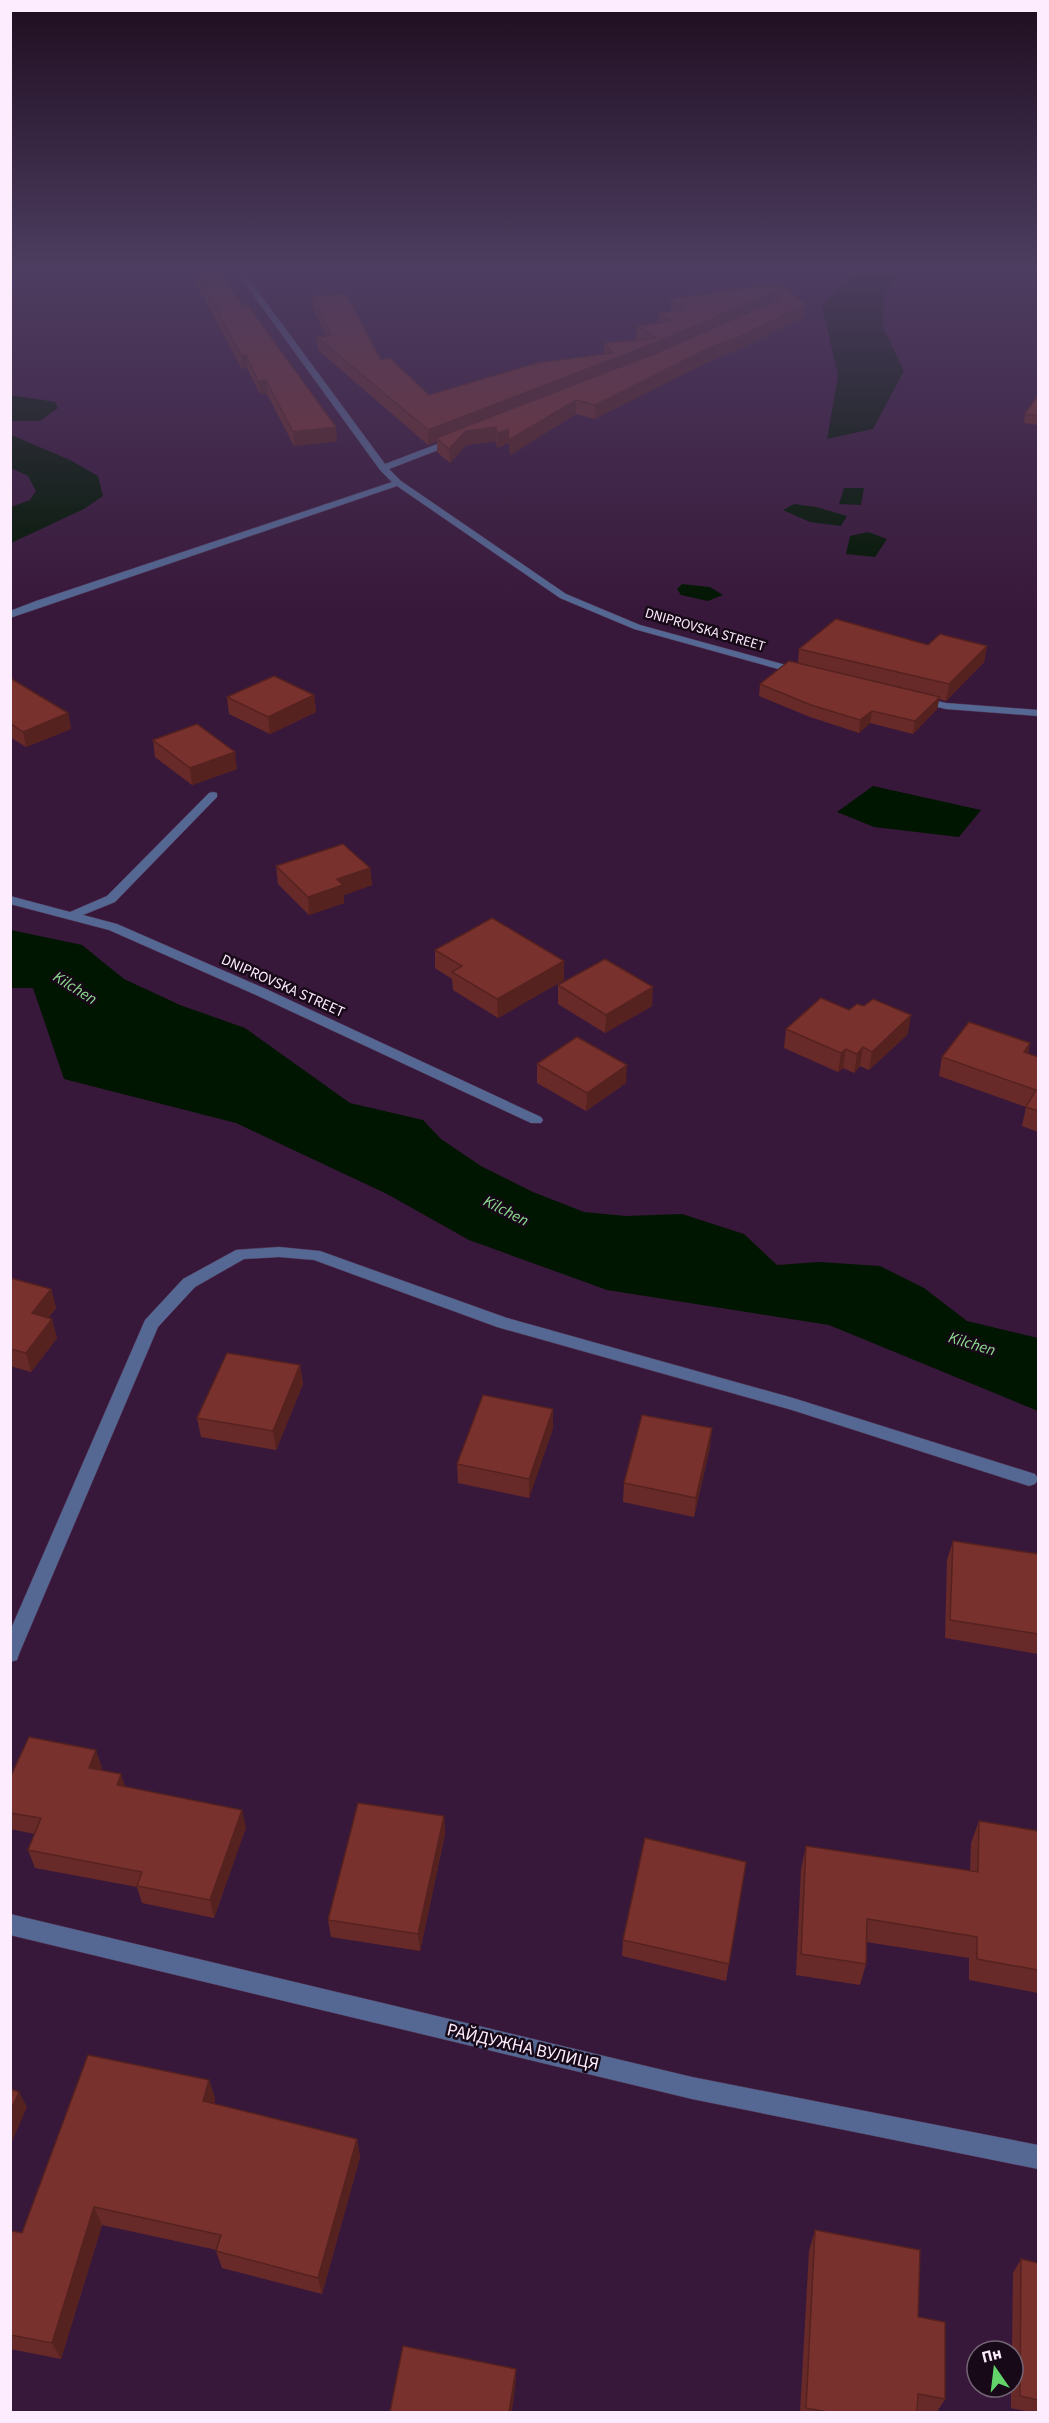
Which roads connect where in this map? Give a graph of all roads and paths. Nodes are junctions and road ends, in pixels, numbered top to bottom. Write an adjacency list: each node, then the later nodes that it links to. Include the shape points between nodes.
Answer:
1 (322, 384): 3 (street, DNIPROVSKA STREET)
2 (461, 438): 3 (street)
3 (383, 468): 4 (street, DNIPROVSKA STREET)
4 (398, 483): 5 (street); 6 (street, DNIPROVSKA STREET, via 563,596 637,627)
5 (10, 615)
6 (809, 674)
7 (912, 698): 9 (street, via 946,706)
8 (1038, 700): 9 (street)
9 (1034, 713)
10 (213, 795): 12 (street, via 111,899)
11 (10, 900): 12 (street, DNIPROVSKA STREET)
12 (69, 917): 13 (street, DNIPROVSKA STREET, via 113,927)
13 (536, 1120)
14 (1029, 1479): 15 (street, via 793,1404 503,1323 315,1255 279,1251 241,1254 189,1283 151,1324)
15 (10, 1654)
16 (10, 1924): 17 (street, РАЙДУЖНА ВУЛИЦЯ, via 692,2088)
17 (1038, 2157)

